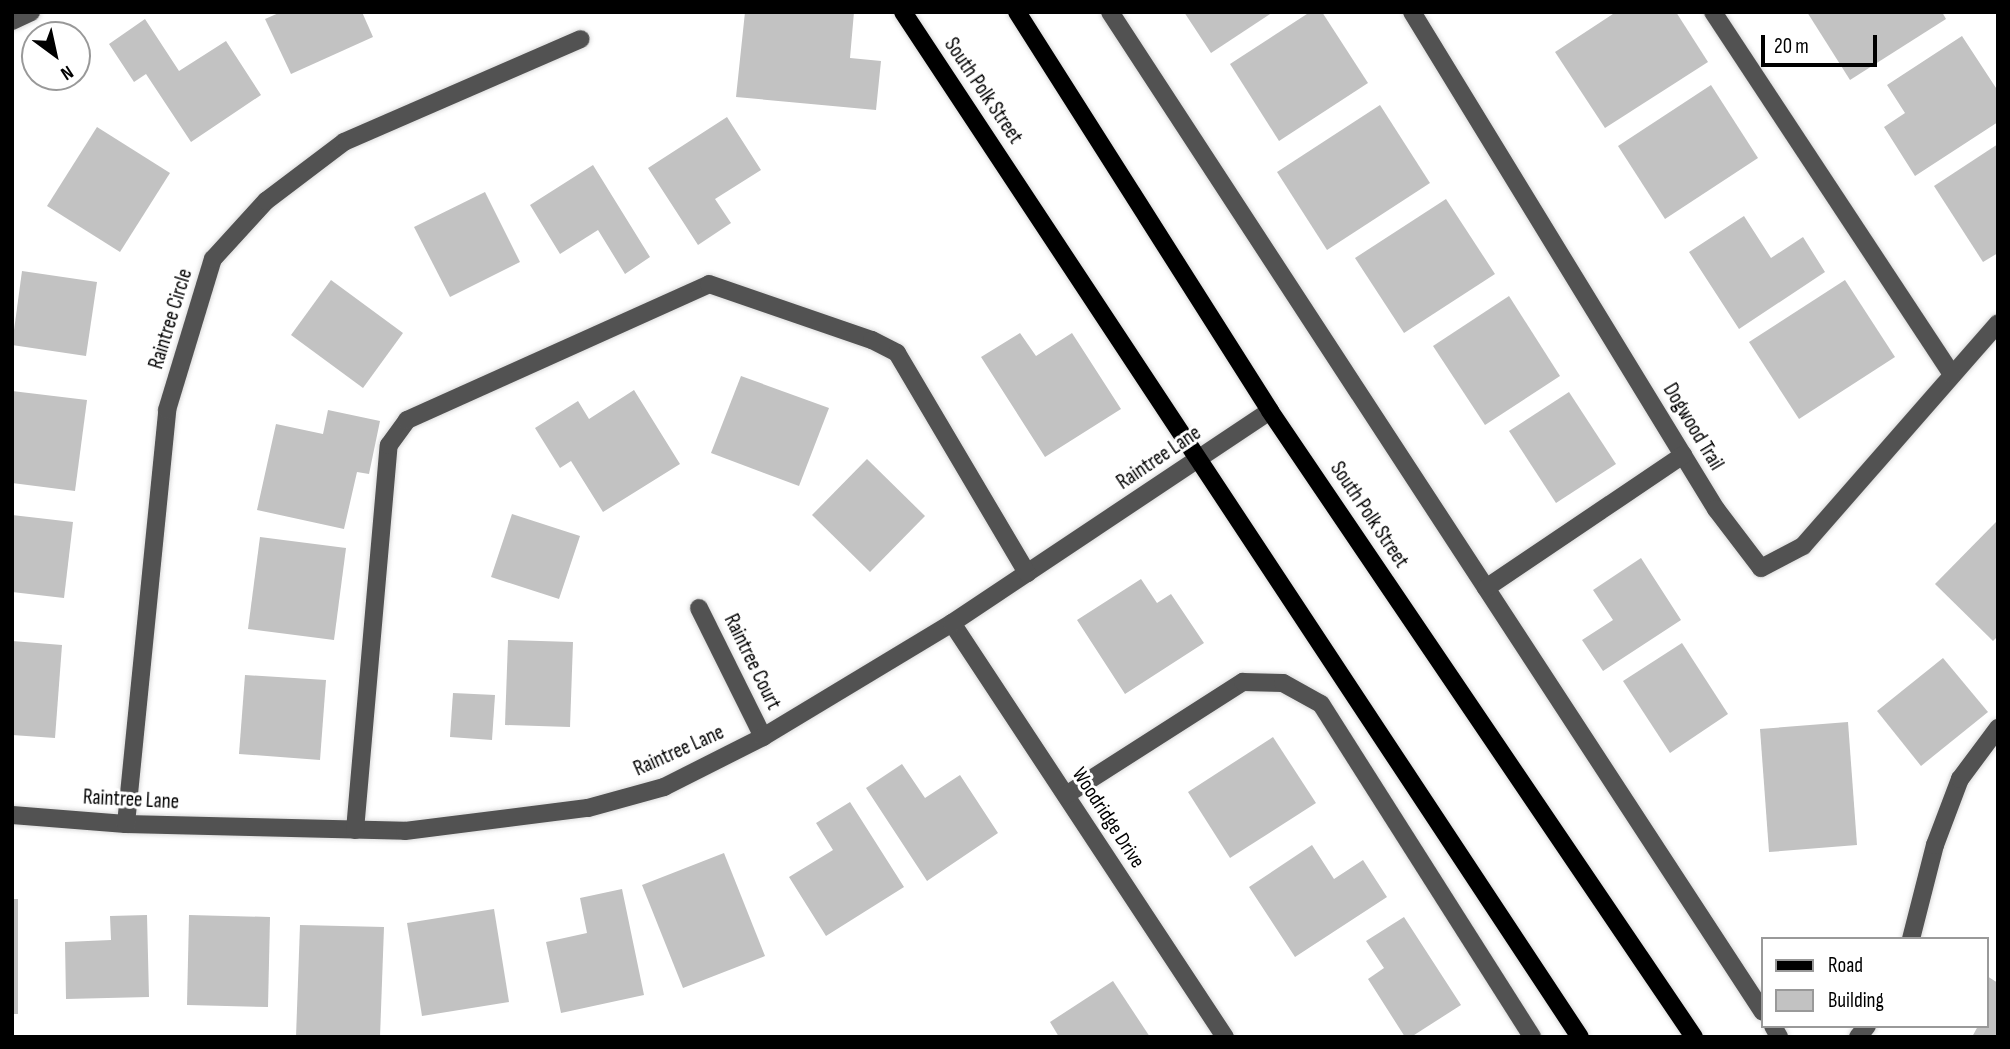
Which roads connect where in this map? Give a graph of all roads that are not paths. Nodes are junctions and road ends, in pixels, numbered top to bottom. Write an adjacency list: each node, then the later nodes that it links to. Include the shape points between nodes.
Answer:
1 (31, 12): 7 (street)
2 (903, 12): 13 (main road, South Polk Street)
3 (1017, 12): 11 (main road, South Polk Street)
4 (1110, 12): 15 (street)
5 (1412, 12): 12 (street, Dogwood Trail)
6 (1713, 12): 10 (street)
7 (12, 21)
8 (581, 39): 22 (street, Raintree Circle, via 344,142 266,201 213,259 167,410)
9 (1998, 323): 10 (street, Dogwood Trail)
10 (1952, 374): 12 (street, Dogwood Trail, via 1803,546 1761,568)
11 (1270, 411): 13 (street, Raintree Lane); 29 (main road, South Polk Street)
12 (1683, 455): 15 (street)
13 (1199, 458): 14 (street, Raintree Lane); 28 (main road, South Polk Street)
14 (1027, 573): 17 (street, Raintree Lane); 23 (street, via 897,353 872,340 709,284 407,420 389,445)
15 (1486, 588): 25 (street)
16 (699, 608): 19 (street, Raintree Court)
17 (952, 624): 19 (street, Raintree Lane); 20 (street, Woodridge Drive)
18 (1998, 728): 24 (street, via 1960,779 1935,845)
19 (763, 737): 23 (street, Raintree Lane, via 664,787 588,808 404,831)
20 (1066, 795): 26 (street, Woodridge Drive); 27 (street, via 1243,682 1283,683 1321,704)
21 (12, 814): 22 (street, Raintree Lane)
22 (126, 824): 23 (street, Raintree Lane)
23 (355, 830)
24 (1912, 937)
25 (1762, 1010)
26 (1225, 1037)
27 (1532, 1037)
28 (1580, 1037)
29 (1694, 1037)

